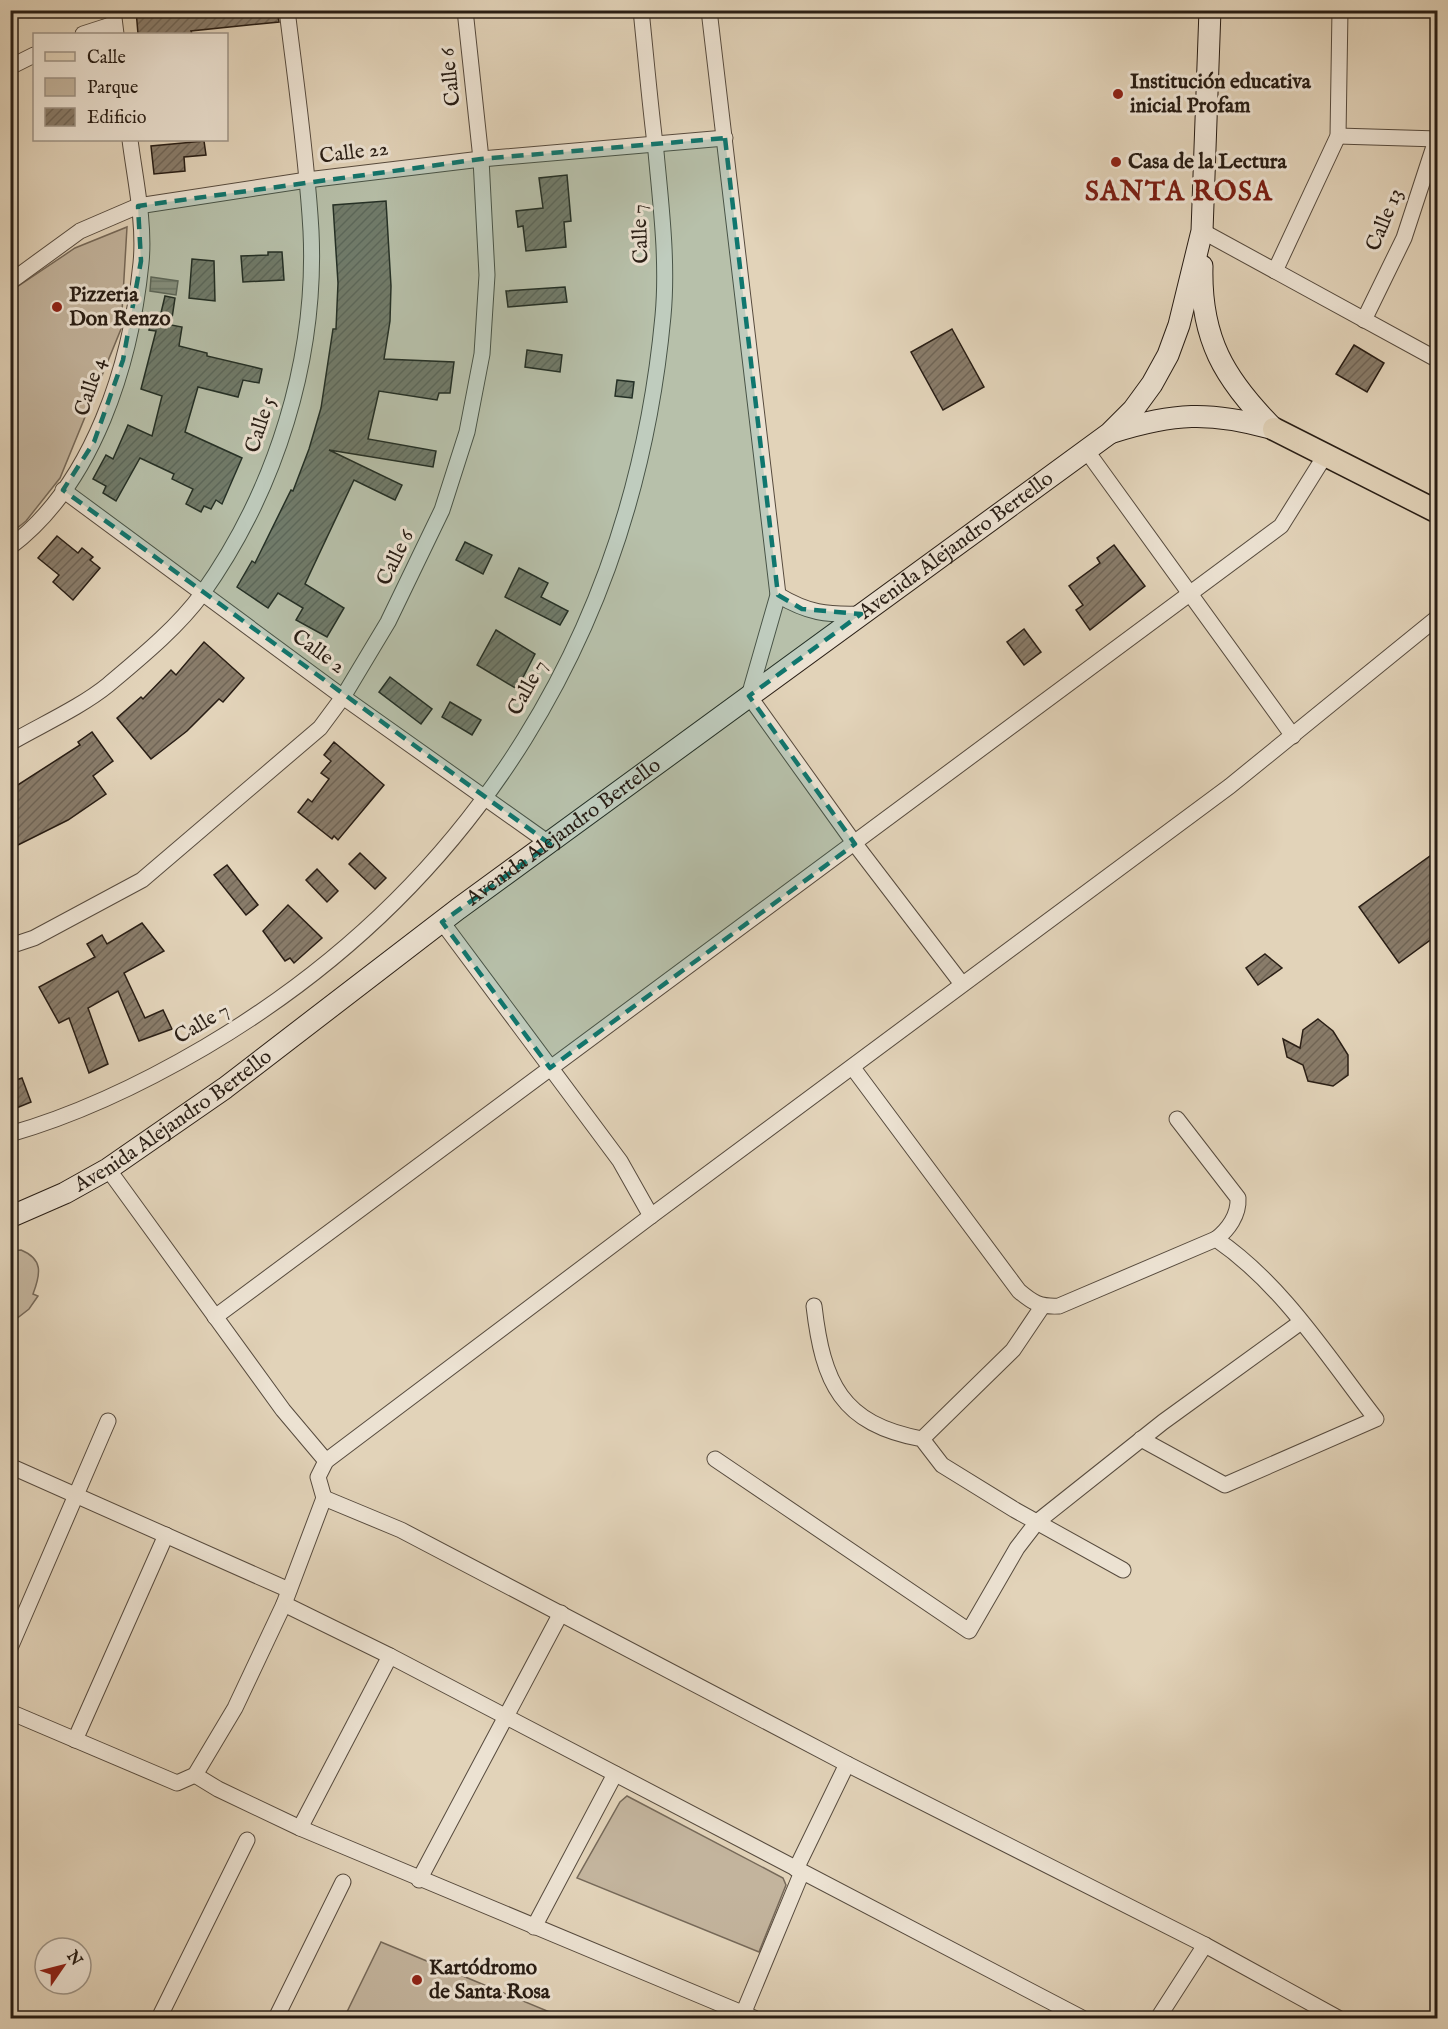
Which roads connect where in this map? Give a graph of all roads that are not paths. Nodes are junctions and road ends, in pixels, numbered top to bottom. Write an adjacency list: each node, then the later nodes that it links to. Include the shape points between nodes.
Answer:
1 (287, 10): 18 (street, Calle 5)
2 (465, 10): 17 (street, Calle 6)
3 (641, 10): 16 (street, Calle 7)
4 (709, 10): 13 (street)
5 (1209, 10): 20 (main road, Avenida Alejandro Bertello)
6 (1340, 10): 12 (street)
7 (114, 23): 8 (street)
8 (86, 33)
9 (33, 56): 10 (street)
10 (10, 67)
11 (1437, 134): 14 (street, Calle 13)
12 (1338, 136): 14 (street); 21 (street)
13 (725, 138): 16 (street, Calle 22); 34 (street)
14 (1437, 139): 23 (street, Calle 13, via 1404,238)
15 (130, 141): 19 (street, Calle 4)
16 (655, 145): 17 (street, Calle 22); 41 (street, Calle 7, via 663,219 664,312 652,404 626,510 598,597 557,682)
17 (481, 159): 18 (street, Calle 22); 38 (street, Calle 6, via 487,275 482,354 466,432 442,510 388,622)
18 (307, 180): 19 (street, Calle 22); 32 (street, Calle 5, via 311,233 309,312 297,380 282,438 248,518)
19 (138, 206): 22 (street, Calle 22, via 80,231); 29 (street, Calle 4, via 141,261 123,360 94,442)
20 (1202, 231): 21 (street); 25 (main road, Avenida Alejandro Bertello, via 1201,287 1206,323 1232,381); 26 (main road, Avenida Alejandro Bertello, via 1168,355 1133,410)
21 (1275, 271): 23 (street)
22 (10, 282)
23 (1364, 320): 24 (street)
24 (1437, 360)
25 (1274, 429): 26 (main road, Avenida Alejandro Bertello, via 1234,417 1191,415 1148,421); 28 (main road, Avenida Alejandro Bertello)
26 (1110, 433): 27 (main road, Avenida Alejandro Bertello)
27 (1086, 450): 33 (street); 35 (main road, Avenida Alejandro Bertello)
28 (1326, 454): 30 (main road, Avenida Alejandro Bertello); 33 (street, via 1281,526)
29 (63, 490): 31 (street, Calle 4, via 48,512); 32 (street, Calle 2)
30 (1437, 512)
31 (10, 547)
32 (202, 594): 38 (street, Calle 2); 40 (street, Calle 5, via 182,618 106,687)
33 (1191, 594): 39 (street); 43 (street)
34 (778, 595): 35 (street, via 802,609 831,615); 37 (street)
35 (861, 614): 37 (main road, Avenida Alejandro Bertello)
36 (1437, 617): 39 (street)
37 (748, 696): 42 (main road, Avenida Alejandro Bertello); 43 (street)
38 (343, 697): 41 (street, Calle 2); 45 (street, Calle 6, via 320,728 142,880 34,938)
39 (1293, 736): 46 (street)
40 (10, 743)
41 (487, 798): 42 (street, Calle 2); 50 (street, Calle 7, via 431,864 364,932 294,990 142,1084 79,1112)
42 (550, 844): 44 (main road, Avenida Alejandro Bertello)
43 (855, 844): 46 (street); 47 (street)
44 (442, 922): 47 (street); 51 (main road, Avenida Alejandro Bertello, via 225,1088)
45 (10, 946)
46 (962, 984): 48 (street)
47 (550, 1068): 52 (street, via 620,1161); 57 (street)
48 (853, 1068): 52 (street); 56 (street, via 1019,1291)
49 (1177, 1119): 54 (street, via 1238,1198 1235,1215)
50 (10, 1134)
51 (108, 1168): 53 (main road, Avenida Alejandro Bertello, via 65,1193); 57 (street)
52 (651, 1216): 63 (street)
53 (10, 1217)
54 (1216, 1239): 56 (street, via 1059,1306); 58 (street, via 1259,1272)
55 (814, 1306): 60 (street, via 819,1351 853,1412 873,1425)
56 (1041, 1307): 60 (street, via 1025,1336)
57 (216, 1317): 63 (street)
58 (1301, 1322): 61 (street); 61 (street, via 1376,1419 1225,1485)
59 (108, 1421): 65 (street)
60 (922, 1439): 67 (street, via 942,1465)
61 (1141, 1439): 67 (street)
62 (715, 1459): 67 (street, via 969,1630 1017,1548)
63 (326, 1461): 66 (street, via 318,1477)
64 (10, 1466): 65 (street)
65 (76, 1495): 68 (street); 72 (street)
66 (324, 1498): 70 (street); 71 (street, via 401,1530)
67 (1037, 1522): 69 (street)
68 (166, 1535): 70 (street); 76 (street)
69 (1123, 1570)
70 (287, 1597): 73 (street); 79 (street, via 235,1708)
71 (561, 1613): 75 (street); 77 (street)
72 (10, 1648)
73 (390, 1656): 75 (street); 80 (street)
74 (10, 1712): 76 (street)
75 (505, 1718): 78 (street); 83 (street)
76 (75, 1740): 79 (street, via 177,1783)
77 (847, 1764): 82 (street); 86 (street)
78 (615, 1774): 82 (street); 85 (street)
79 (195, 1775): 80 (street)
80 (300, 1828): 83 (street)
81 (247, 1840): 88 (street)
82 (799, 1871): 87 (street); 90 (street)
83 (419, 1880): 85 (street)
84 (343, 1882): 89 (street)
85 (534, 1927): 87 (street)
86 (1204, 1945): 91 (street); 92 (street)
87 (748, 2016)
88 (159, 2019)
89 (276, 2019)
90 (1082, 2019)
91 (1158, 2019)
92 (1338, 2019)

